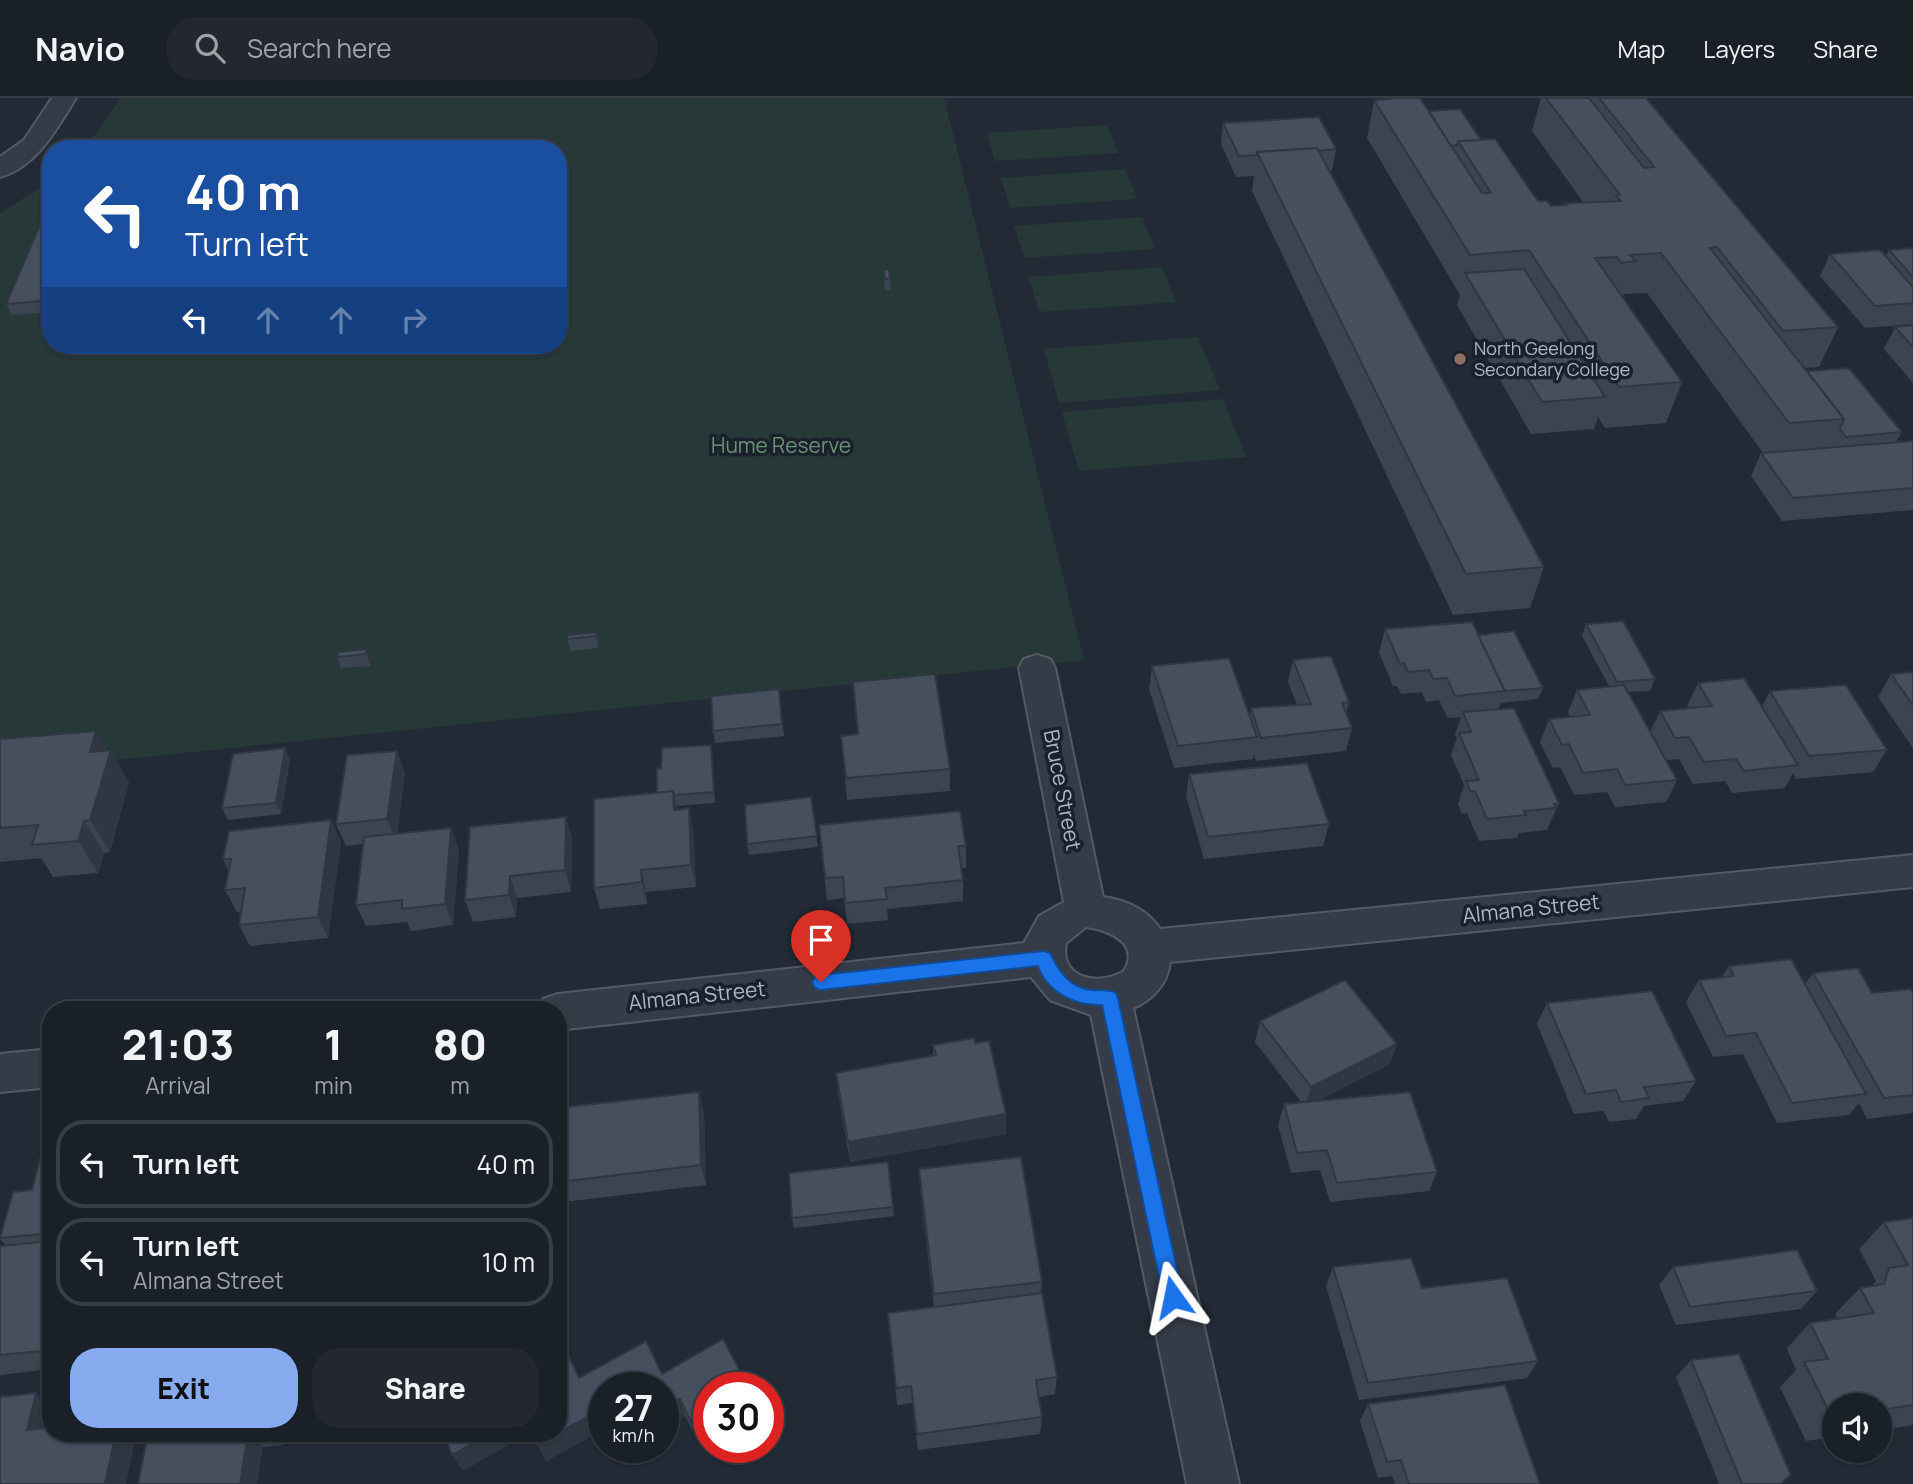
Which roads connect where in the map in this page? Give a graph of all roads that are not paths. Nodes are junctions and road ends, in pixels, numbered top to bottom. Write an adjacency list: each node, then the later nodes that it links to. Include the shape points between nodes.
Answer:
1 (64, 98): 2 (street, via 33,145)
2 (0, 169)
3 (1037, 668): 5 (street, Bruce Street)
4 (1912, 873): 6 (street, Almana Street)
5 (1086, 911): 6 (street, via 1118,915 1143,934); 7 (street, via 1072,914 1049,932)
6 (1150, 947): 8 (street, via 1147,974 1138,985)
7 (1044, 958): 8 (street, via 1049,972 1074,993); 9 (street, Almana Street)
8 (1109, 998): 12 (street)
9 (567, 1011)
10 (42, 1069): 11 (street)
11 (0, 1073)
12 (1213, 1484)

